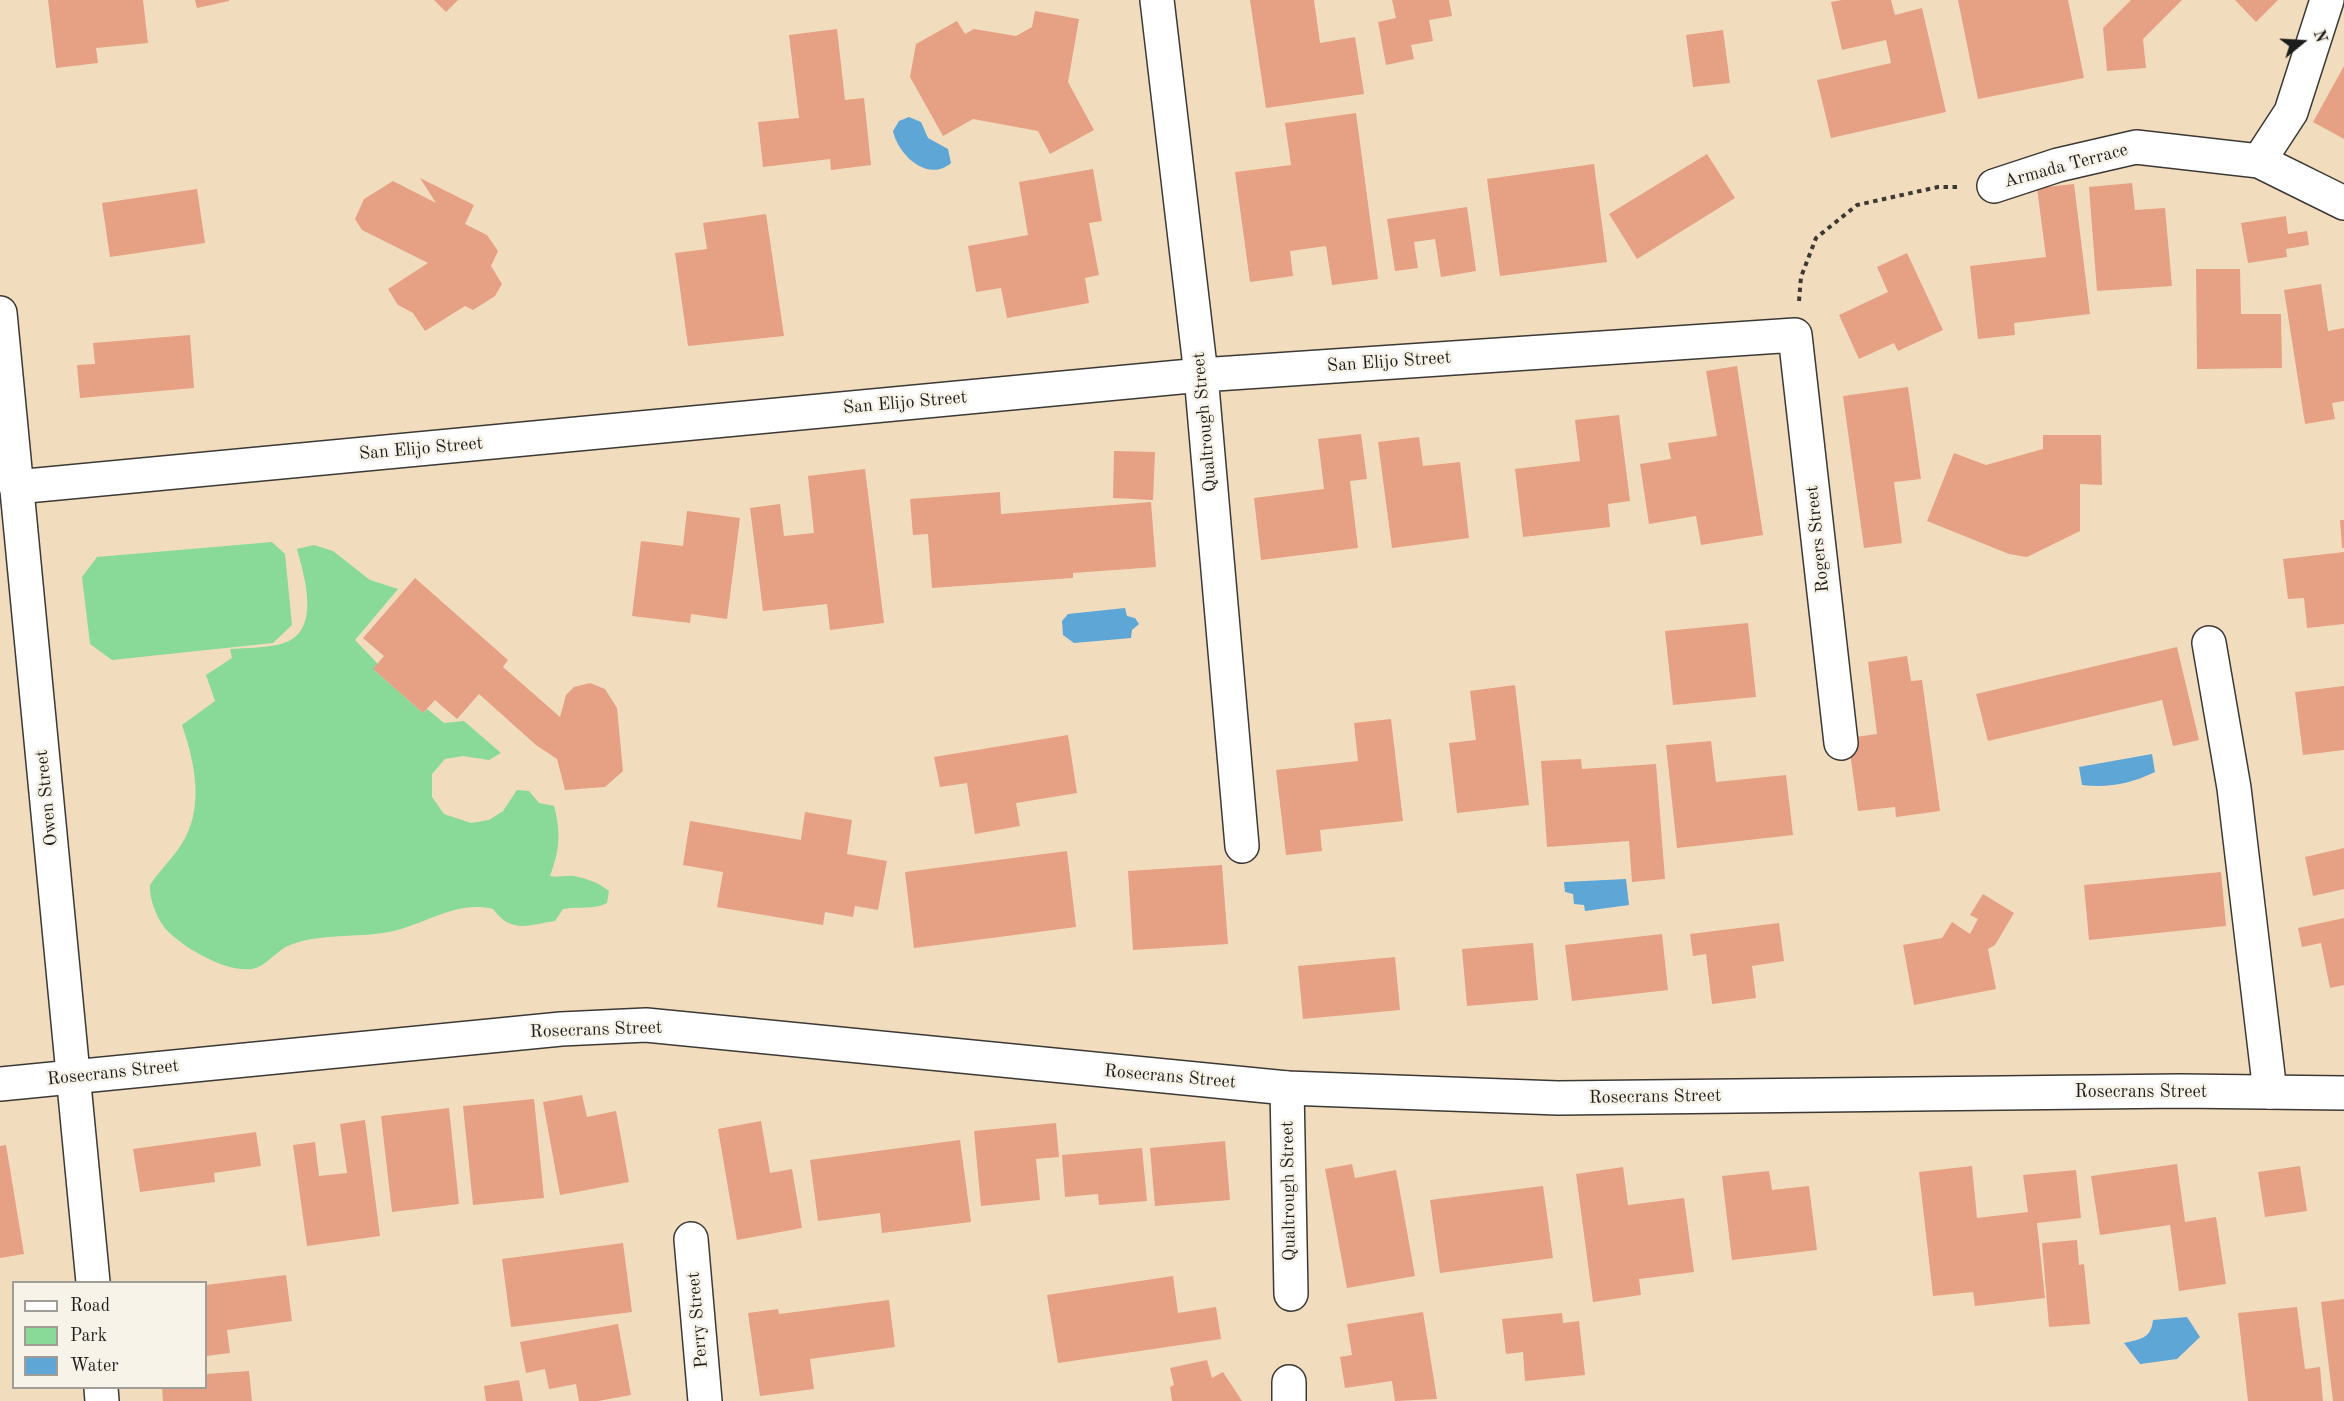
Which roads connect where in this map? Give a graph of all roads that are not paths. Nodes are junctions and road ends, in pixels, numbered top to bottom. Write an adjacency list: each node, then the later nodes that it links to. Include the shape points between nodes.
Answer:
1 (1157, 0): 8 (street, Qualtrough Street)
2 (2327, 0): 3 (street, via 2291,112)
3 (2259, 161): 4 (street, Armada Terrace, via 2136,147 2058,165); 5 (street, Armada Terrace)
4 (1994, 186)
5 (2344, 203)
6 (0, 313): 9 (street, Owen Street)
7 (1795, 335): 8 (street, San Elijo Street); 11 (street, Rogers Street)
8 (1201, 375): 9 (street, San Elijo Street); 12 (street, Qualtrough Street)
9 (16, 487): 13 (street, Owen Street)
10 (2209, 643): 16 (street, via 2234,788)
11 (1841, 743)
12 (1242, 846)
13 (75, 1077): 14 (street, Rosecrans Street); 15 (street, Rosecrans Street, via 561,1029 646,1025); 19 (street, Owen Street)
14 (0, 1084)
15 (1287, 1088): 16 (street, Rosecrans Street, via 1558,1098); 20 (street, Qualtrough Street)
16 (2270, 1092): 17 (street, Rosecrans Street)
17 (2344, 1094)
18 (691, 1239): 21 (street, Perry Street)
19 (93, 1281)
20 (1291, 1294)
21 (705, 1401)

